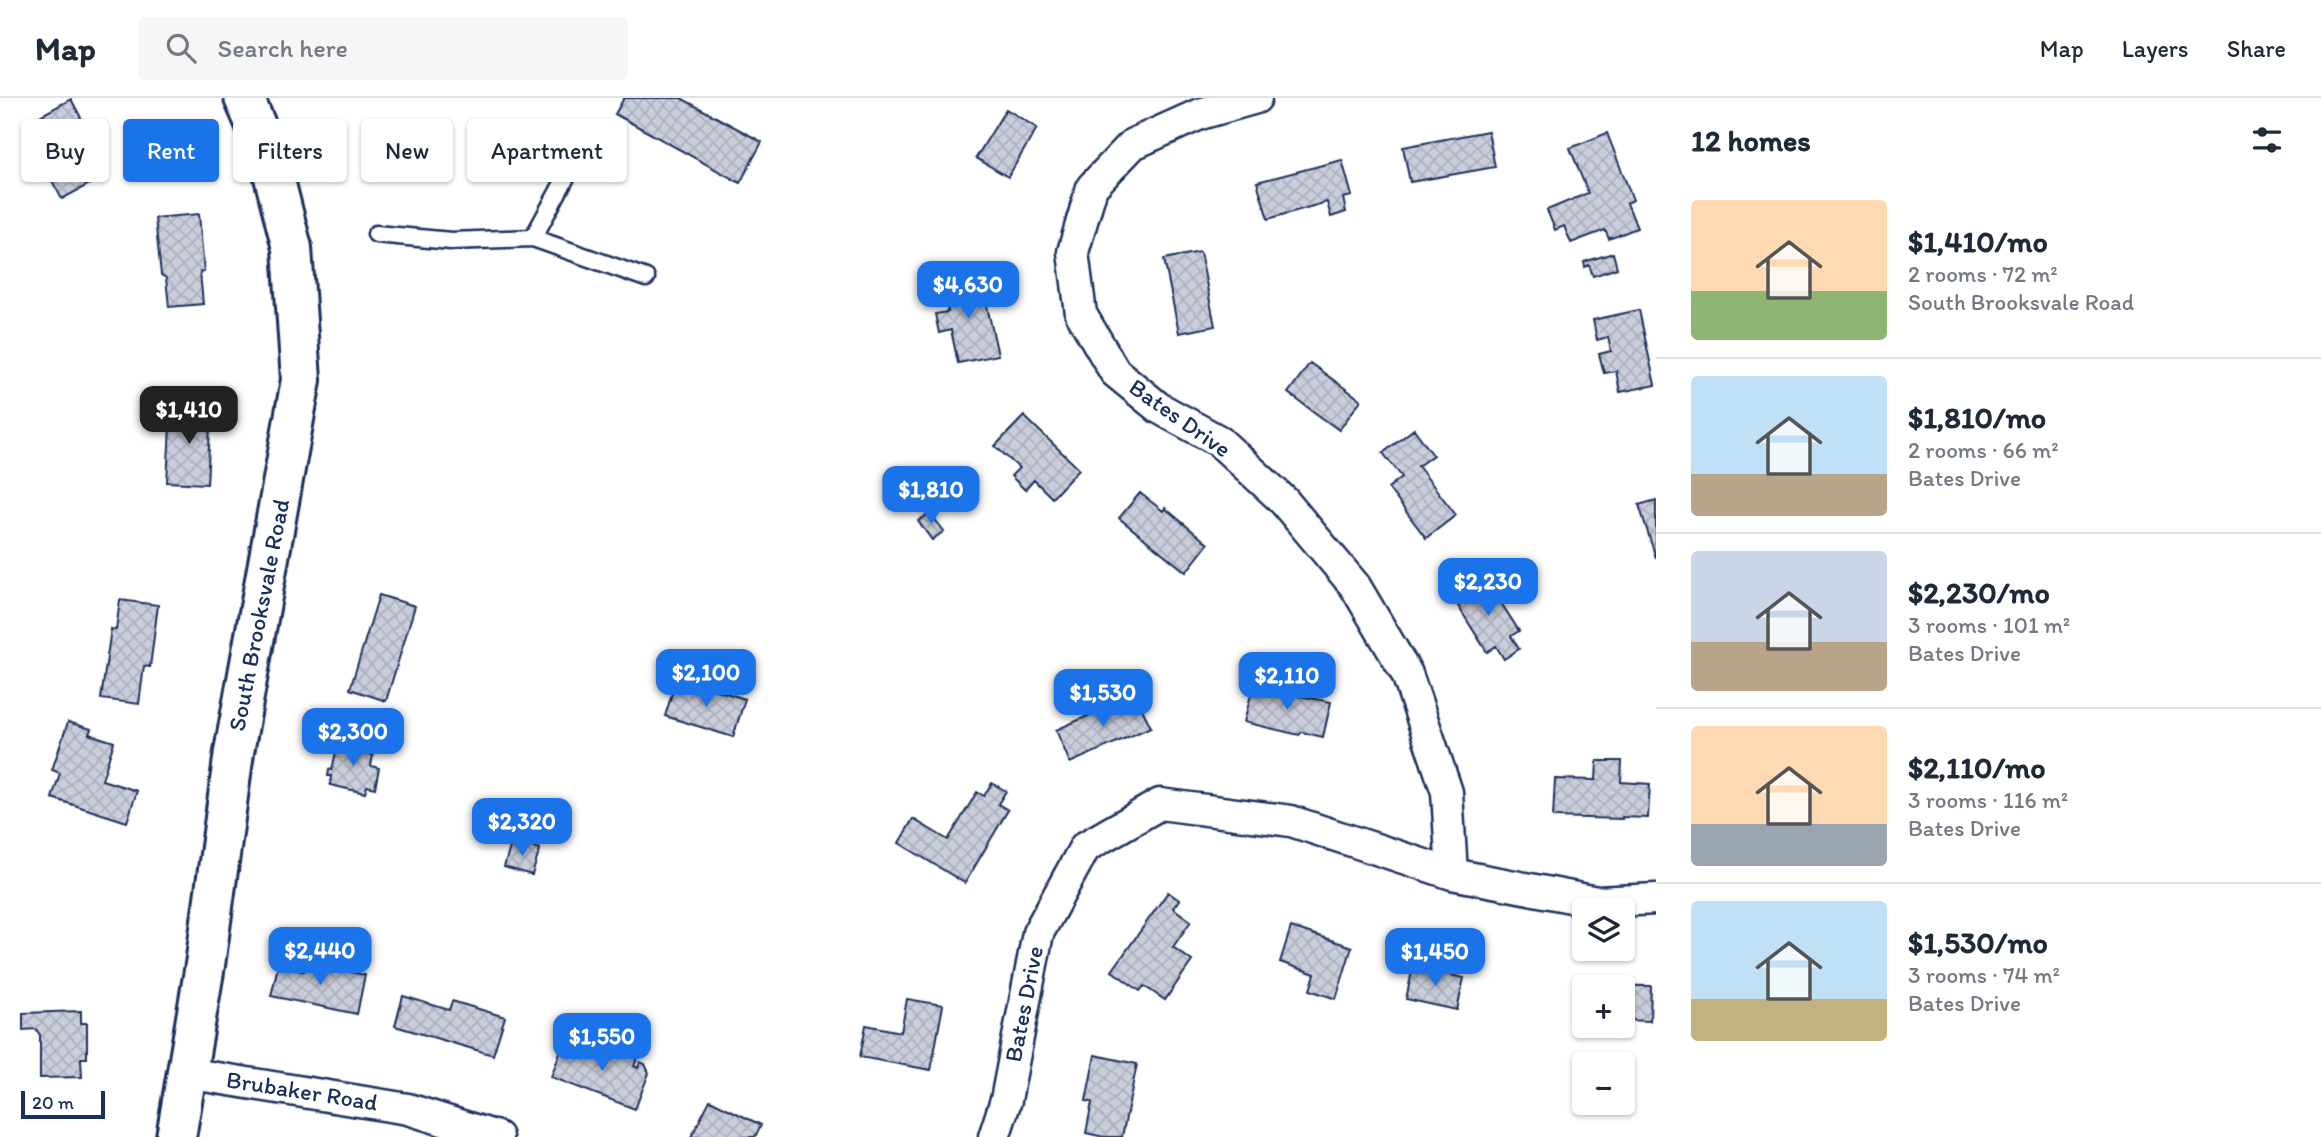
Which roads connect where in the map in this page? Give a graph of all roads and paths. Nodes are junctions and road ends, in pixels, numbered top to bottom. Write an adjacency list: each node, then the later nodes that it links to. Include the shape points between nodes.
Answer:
1 (244, 98): 9 (street, South Brooksvale Road, via 268,153 292,248 301,380 233,752)
2 (1256, 98): 7 (street, Bates Drive, via 1200,114 1133,144 1092,187 1073,252 1080,314 1115,372 1158,408 1219,441 1283,500 1355,586 1407,674 1447,792)
3 (564, 182): 5 (lane)
4 (376, 234): 5 (lane, via 452,241)
5 (533, 238): 6 (lane)
6 (646, 278)
7 (1452, 874): 8 (street, Bates Drive, via 1597,902); 12 (street, Bates Drive, via 1290,821 1160,804 1086,847 1038,933 1006,1100)
8 (1656, 899)
9 (186, 1073): 10 (street, South Brooksvale Road); 11 (street, Brubaker Road, via 408,1109)
10 (176, 1137)
11 (497, 1137)
12 (993, 1137)

